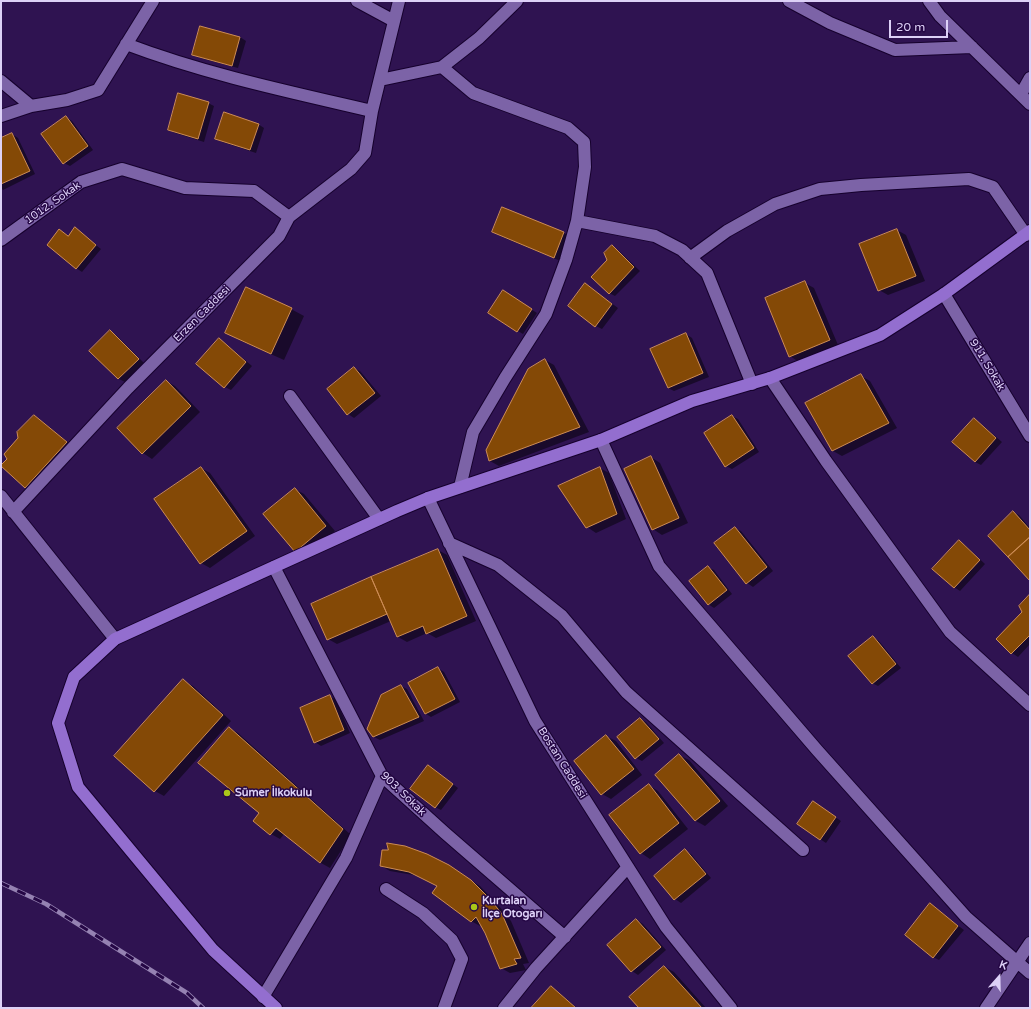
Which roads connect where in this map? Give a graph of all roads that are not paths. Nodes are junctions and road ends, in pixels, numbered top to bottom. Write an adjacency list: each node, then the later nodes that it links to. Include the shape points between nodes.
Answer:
1 (153, 1): 8 (street)
2 (357, 1): 7 (street)
3 (399, 1): 7 (street, Erzen Caddesi)
4 (517, 1): 10 (street, via 479,38)
5 (789, 1): 9 (street, via 830,23 895,50)
6 (929, 1): 9 (street, via 940,16)
7 (394, 20): 12 (street, Erzen Caddesi)
8 (126, 44): 16 (street, via 98,90 67,100); 17 (street, via 212,72)
9 (972, 47): 14 (street)
10 (442, 67): 12 (street); 20 (street, via 473,93 568,128 584,142 585,167)
11 (1030, 78): 14 (street)
12 (380, 80): 17 (street, Erzen Caddesi)
13 (1, 81): 16 (street)
14 (1021, 94): 15 (street)
15 (1030, 104)
16 (31, 106): 18 (street)
17 (372, 111): 19 (street, Erzen Caddesi, via 365,153 351,169)
18 (1, 116)
19 (289, 217): 22 (street, 1012. Sokak, via 254,192 185,188 122,169 81,182); 33 (street, Erzen Caddesi, via 279,236 128,388)
20 (577, 221): 23 (street, via 655,236 682,250); 30 (street, via 546,314 504,378 473,432)
21 (1029, 233): 23 (street, via 992,187 969,179 861,185 820,189 775,204 728,231); 24 (main road)
22 (1, 240)
23 (690, 258): 26 (street, via 707,273)
24 (944, 294): 25 (main road, via 880,335); 28 (street, 911. Sokak)
25 (770, 378): 26 (main road); 38 (street, via 826,461 950,632)
26 (752, 384): 29 (main road, via 692,401)
27 (290, 396): 34 (street)
28 (1030, 436)
29 (601, 440): 30 (main road); 45 (street, via 659,566 817,750 966,917)
30 (460, 487): 32 (main road)
31 (1, 496): 33 (street)
32 (428, 498): 34 (main road); 35 (street, Bostan Caddesi)
33 (13, 512): 37 (street)
34 (379, 519): 36 (main road)
35 (449, 543): 40 (street, via 498,565 562,616 626,692); 41 (street, Bostan Caddesi, via 535,721)
36 (274, 567): 37 (main road); 39 (street, 903. Sokak)
37 (114, 639): 47 (main road, via 74,677 58,723 78,787 213,950)
38 (1030, 705)
39 (382, 776): 43 (street, 903. Sokak); 47 (street, via 346,858)
40 (803, 850)
41 (628, 867): 43 (street); 51 (street, Bostan Caddesi, via 666,927)
42 (386, 889): 49 (street, via 423,913 452,940 462,959)
43 (565, 937): 50 (street, via 536,968)
44 (1030, 943): 45 (street)
45 (1017, 961): 46 (street); 52 (street)
46 (1030, 973)
47 (263, 997): 48 (main road)
48 (276, 1008)
49 (444, 1008)
50 (505, 1008)
51 (731, 1008)
52 (986, 1008)

